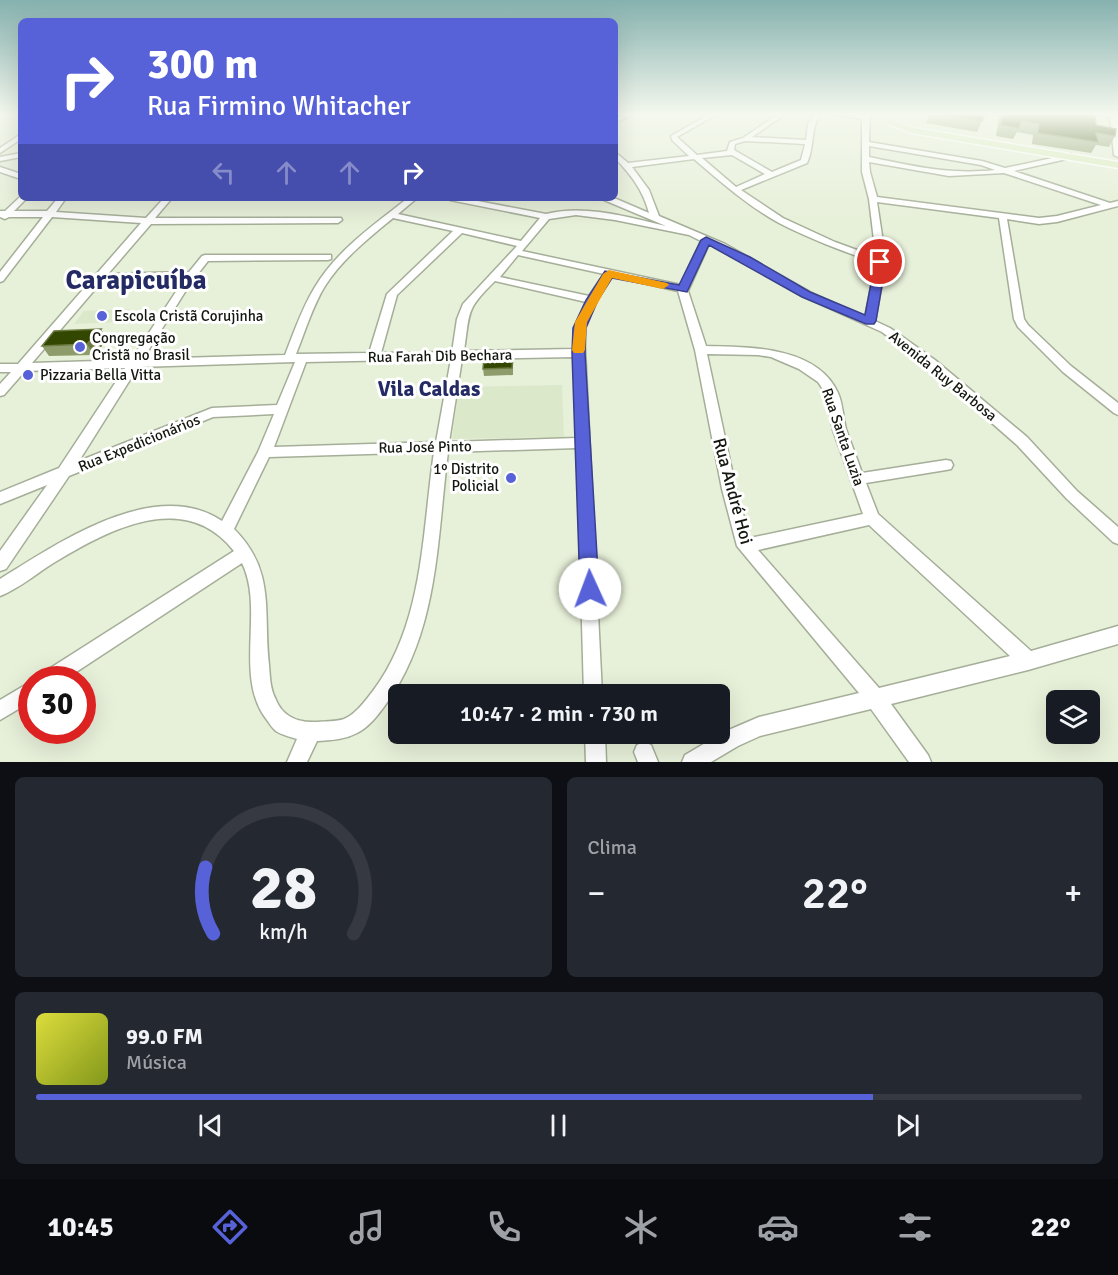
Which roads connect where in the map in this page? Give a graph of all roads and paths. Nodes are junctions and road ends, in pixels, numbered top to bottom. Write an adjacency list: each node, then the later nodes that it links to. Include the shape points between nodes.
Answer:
1 (684, 149): 12 (street)
2 (731, 149): 8 (street)
3 (808, 149): 19 (street, via 806,159)
4 (866, 149): 14 (street)
5 (897, 149): 18 (street)
6 (1021, 149): 10 (main road)
7 (1034, 149): 15 (main road)
8 (731, 153): 12 (street); 19 (street)
9 (18, 156): 13 (street)
10 (1068, 156): 15 (main road); 18 (street)
11 (618, 157): 16 (street)
12 (696, 158): 16 (street); 21 (street)
13 (0, 159)
14 (867, 159): 18 (street, via 947,174); 22 (street)
15 (1118, 164)
16 (627, 165): 35 (street, via 647,190)
17 (0, 169): 20 (street)
18 (1001, 170): 29 (street)
19 (772, 175): 21 (street)
20 (18, 176)
21 (735, 190): 43 (street, via 802,231)
22 (873, 199): 34 (street); 43 (street)
23 (20, 201): 32 (street)
24 (59, 201): 30 (street)
25 (165, 201): 37 (street)
26 (407, 201): 31 (street)
27 (464, 201): 33 (street)
28 (614, 201): 35 (street)
29 (1113, 204): 34 (street, via 1049,221)
30 (48, 214): 32 (street); 37 (street); 48 (street)
31 (392, 215): 38 (street); 56 (street, via 346,256 321,285)
32 (2, 216)
33 (546, 218): 39 (street, via 577,212); 41 (street)
34 (1003, 218): 62 (street, via 1023,327)
35 (655, 219): 39 (street)
36 (338, 220): 37 (street)
37 (146, 221): 46 (street)
38 (460, 230): 41 (street); 55 (street, via 392,294)
39 (688, 233): 40 (street, Avenida Ruy Barbosa)
40 (706, 240): 49 (street); 51 (street, Avenida Ruy Barbosa, via 806,294)
41 (519, 248): 44 (street); 47 (street)
42 (328, 257): 45 (street, via 205,258)
43 (880, 262): 51 (street)
44 (609, 274): 49 (street); 50 (street)
45 (192, 275): 46 (street); 57 (street)
46 (100, 277): 59 (street)
47 (493, 278): 50 (street); 54 (street, via 467,304)
48 (0, 279)
49 (683, 289): 52 (street, Rua André Hoi)
50 (592, 300): 53 (street, via 581,322)
51 (870, 321): 72 (street, Avenida Ruy Barbosa, via 900,339 985,409)
52 (701, 350): 68 (street, Rua Santa Luzia, via 774,354 822,379 832,394); 73 (street, Rua André Hoi, via 729,489)
53 (579, 353): 54 (street, Rua Farah Dib Bechara); 63 (street)
54 (458, 356): 55 (street, Rua Farah Dib Bechara); 64 (street)
55 (374, 357): 56 (street, Rua Farah Dib Bechara)
56 (296, 358): 57 (street, Rua Farah Dib Bechara); 61 (street)
57 (134, 365): 59 (street, Rua Farah Dib Bechara); 67 (street)
58 (0, 368): 59 (street, Rua Farah Dib Bechara)
59 (20, 369): 60 (street)
60 (0, 392)
61 (282, 409): 65 (street); 67 (street, Rua Expedicionários, via 212,413)
62 (1118, 410)
63 (584, 443): 64 (street, Rua José Pinto); 80 (street)
64 (442, 447): 65 (street, Rua José Pinto); 84 (street, via 426,572 403,664 364,717 343,729)
65 (265, 452): 71 (street)
66 (946, 465): 68 (street)
67 (63, 474): 69 (street, Rua Expedicionários); 75 (street)
68 (857, 479): 70 (street, Rua Santa Luzia)
69 (0, 498)
70 (872, 518): 73 (street); 78 (street, Rua Santa Luzia)
71 (225, 531): 74 (street); 76 (street, via 196,515 178,512 134,518 84,538)
72 (1118, 537)
73 (745, 546): 81 (street, Rua André Hoi)
74 (244, 553): 79 (street); 84 (street, via 258,591 261,688 272,714 294,731)
75 (0, 564)
76 (0, 588)
77 (1118, 635): 78 (street)
78 (1028, 661): 81 (street)
79 (69, 666)
80 (593, 684)
81 (874, 698): 88 (street, via 759,727); 89 (street, Rua André Hoi)
82 (18, 699): 83 (street)
83 (0, 711)
84 (310, 734): 86 (street)
85 (595, 744): 87 (street)
86 (297, 762)
87 (596, 762)
88 (692, 762)
89 (921, 762)

